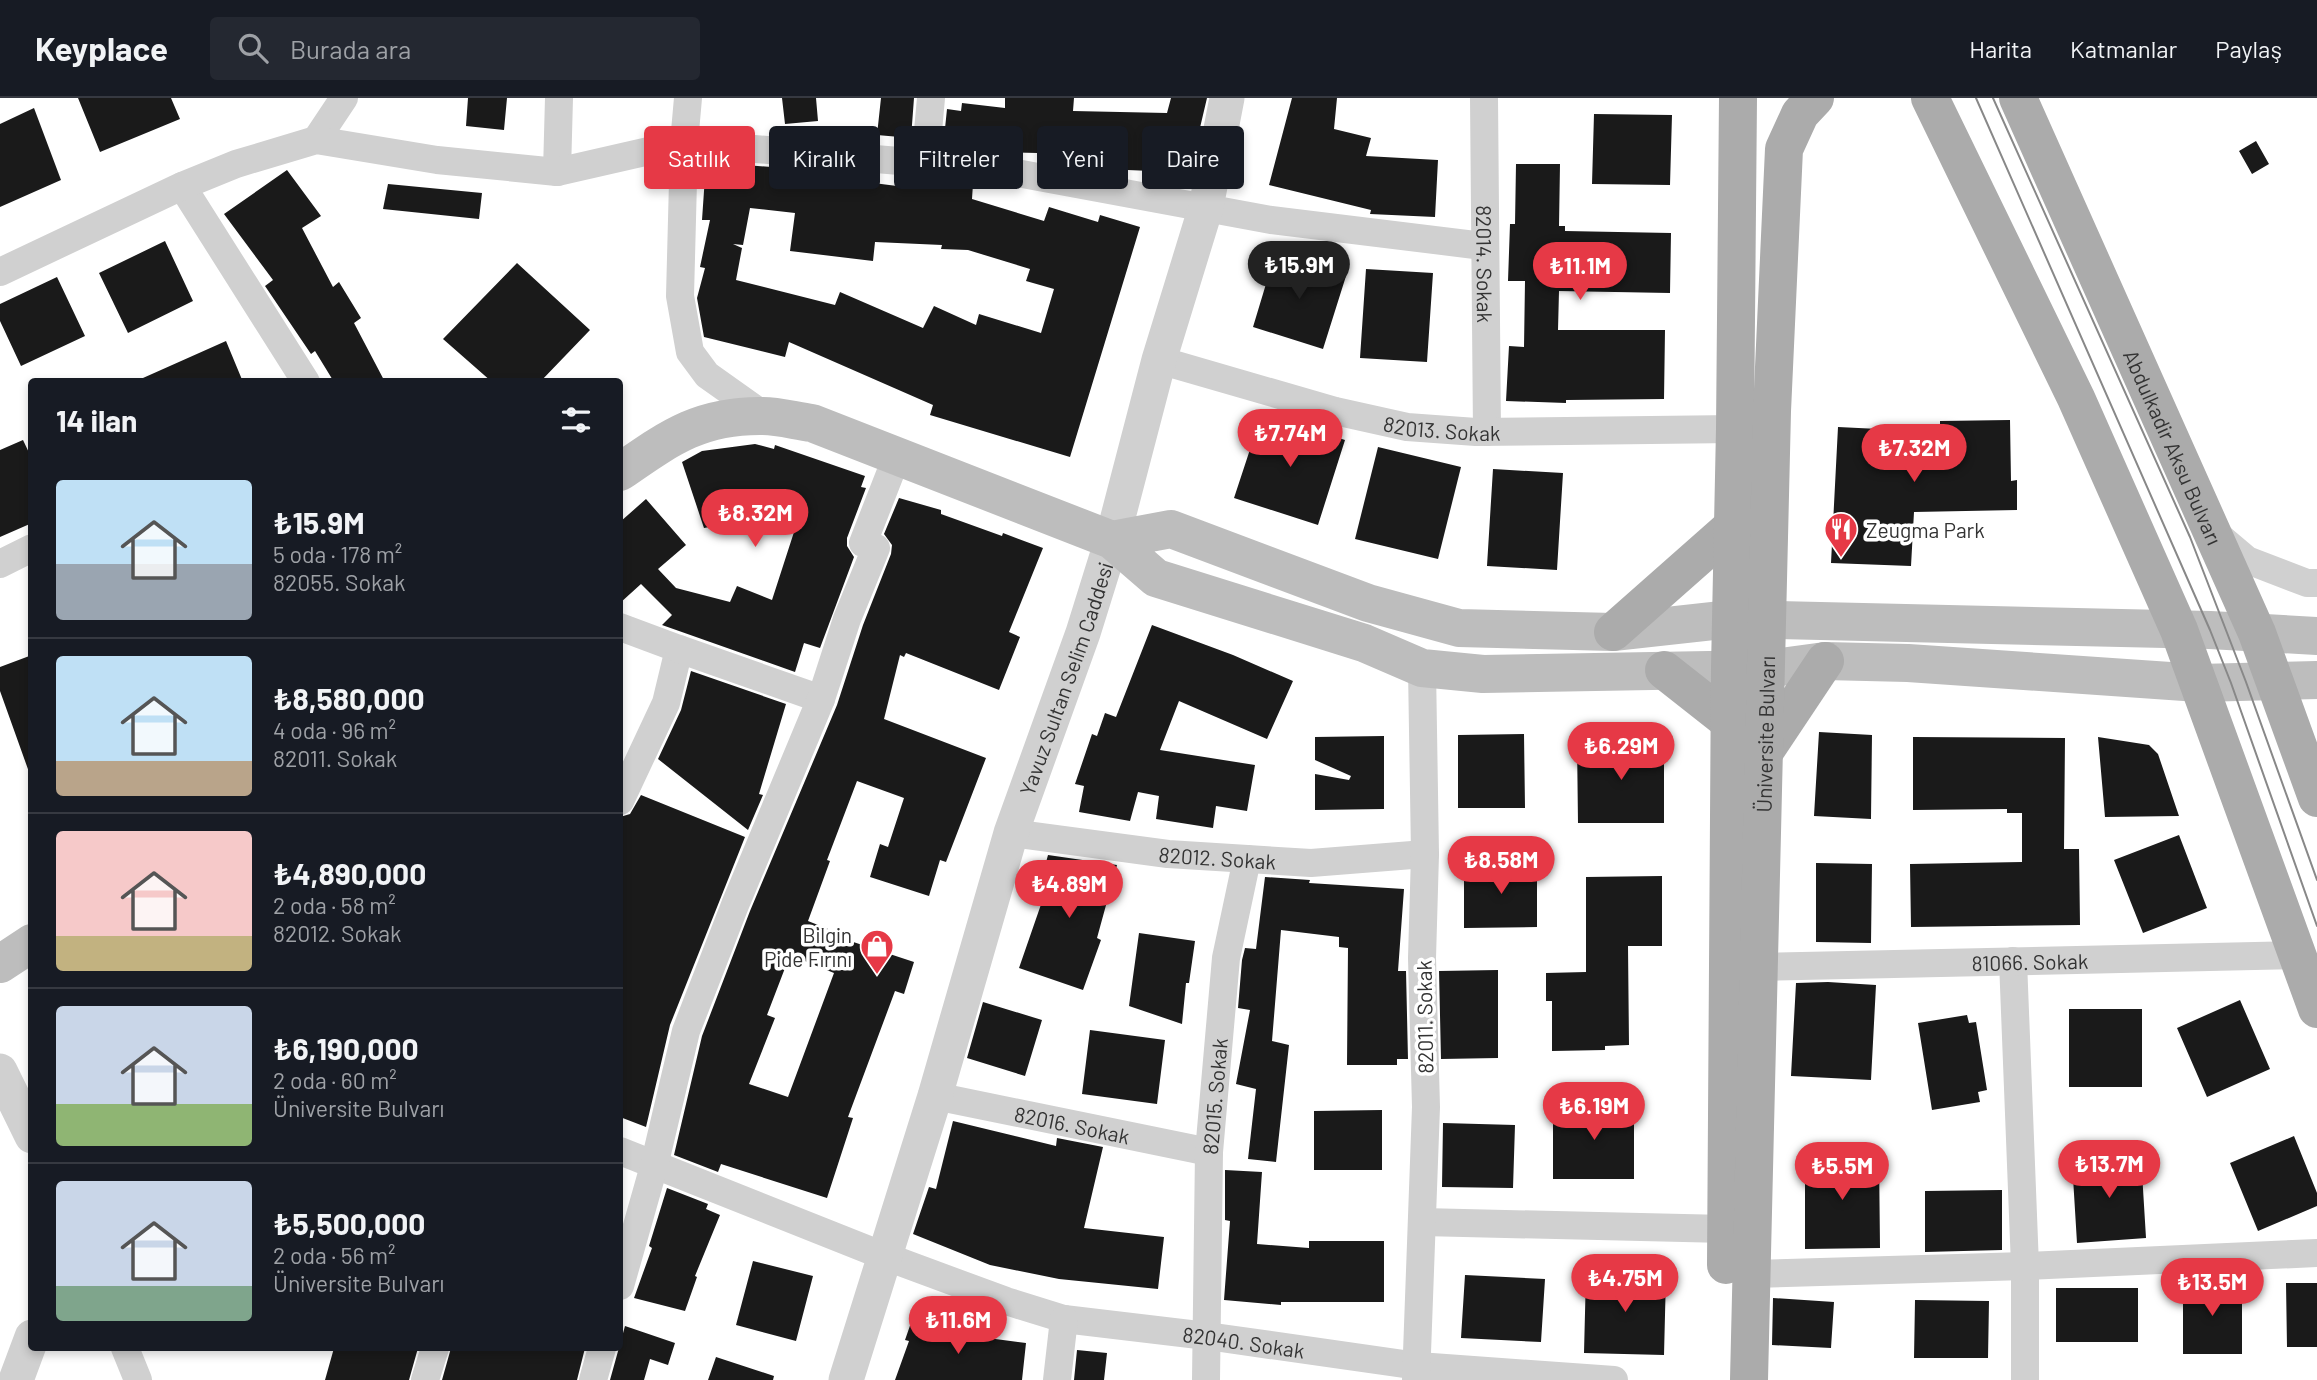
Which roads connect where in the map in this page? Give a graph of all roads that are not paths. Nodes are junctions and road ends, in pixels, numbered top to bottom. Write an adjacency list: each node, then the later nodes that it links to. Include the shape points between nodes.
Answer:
1 (344, 98): 13 (street)
2 (559, 98): 17 (street)
3 (688, 98): 11 (street)
4 (931, 98): 12 (street)
5 (1227, 98): 21 (street, Yavuz Sultan Selim Caddesi)
6 (1483, 98): 22 (street, 82014. Sokak)
7 (1738, 98): 27 (main road, Üniversite Bulvarı)
8 (1815, 98): 37 (main road, Üniversite Bulvarı, via 1800,114 1784,149 1772,411)
9 (1930, 98): 39 (main road, via 2076,398)
10 (2018, 98): 32 (main road, Abdulkadir Aksu Bulvarı)
11 (686, 126)
12 (928, 126)
13 (316, 140): 17 (street, via 438,160); 19 (street)
14 (755, 150): 16 (street)
15 (644, 153): 17 (street)
16 (894, 161)
17 (558, 172)
18 (1023, 174): 21 (street)
19 (182, 186): 23 (street); 25 (street)
20 (683, 189): 26 (street, via 680,296 690,352 707,375)
21 (1206, 207): 22 (street, via 1271,220); 24 (street, Yavuz Sultan Selim Caddesi)
22 (1483, 246): 28 (street, 82014. Sokak)
23 (0, 272)
24 (1159, 360): 28 (street, 82013. Sokak, via 1407,427); 33 (street, Yavuz Sultan Selim Caddesi)
25 (303, 378)
26 (765, 416): 29 (main road, via 812,423); 30 (main road, via 719,419 687,429)
27 (1735, 429): 28 (street, 82013. Sokak); 31 (main road, Üniversite Bulvarı)
28 (1487, 432)
29 (897, 456): 33 (main road); 51 (street, via 863,543 876,548)
30 (623, 470)
31 (1733, 526): 37 (main road, Üniversite Bulvarı); 40 (main road)
32 (2214, 533): 36 (street, via 2248,560); 41 (main road, Abdulkadir Aksu Bulvarı)
33 (1112, 540): 40 (main road, via 1171,529 1368,603 1459,628); 45 (main road, via 1156,578 1364,643); 56 (street, Yavuz Sultan Selim Caddesi)
34 (28, 550): 35 (street)
35 (0, 564)
36 (2317, 583)
37 (1749, 620): 39 (main road); 40 (main road); 46 (main road, Üniversite Bulvarı)
38 (623, 628): 43 (street)
39 (2179, 629): 41 (main road); 50 (main road)
40 (1613, 632)
41 (2258, 633): 42 (main road); 49 (main road, Abdulkadir Aksu Bulvarı)
42 (2317, 636)
43 (679, 649): 51 (street); 54 (street, via 666,703)
44 (1825, 661): 46 (main road); 50 (main road); 53 (main road)
45 (1422, 668): 47 (main road, via 1482,674); 57 (street, 82011. Sokak)
46 (1748, 668): 47 (main road); 52 (main road, Üniversite Bulvarı); 53 (main road, Üniversite Bulvarı)
47 (1664, 670): 52 (main road)
48 (2317, 680): 49 (main road)
49 (2274, 681): 50 (main road); 55 (main road, Abdulkadir Aksu Bulvarı)
50 (2199, 683): 60 (main road)
51 (821, 699): 70 (street, via 686,1031)
52 (1730, 722): 72 (main road, Üniversite Bulvarı)
53 (1765, 751): 63 (main road, Üniversite Bulvarı)
54 (623, 795)
55 (2317, 798)
56 (1011, 833): 58 (street, 82012. Sokak, via 1168,854); 66 (street, Yavuz Sultan Selim Caddesi)
57 (1425, 854): 58 (street, 82012. Sokak, via 1311,863); 71 (street, 82011. Sokak)
58 (1247, 859): 69 (street, 82015. Sokak, via 1226,958)
59 (28, 946): 62 (main road)
60 (2298, 955): 61 (street, 81066. Sokak); 64 (main road)
61 (2014, 961): 63 (street, 81066. Sokak); 75 (street)
62 (0, 964)
63 (1760, 967): 77 (main road, Üniversite Bulvarı)
64 (2317, 1009)
65 (0, 1071): 67 (street)
66 (935, 1096): 69 (street, 82016. Sokak); 74 (street, Yavuz Sultan Selim Caddesi)
67 (28, 1128)
68 (623, 1152): 70 (street, 82040. Sokak)
69 (1209, 1152): 79 (street, 82015. Sokak)
70 (654, 1166): 74 (street, 82040. Sokak); 76 (street)
71 (1422, 1222): 72 (street); 84 (street, 82011. Sokak)
72 (1726, 1229): 93 (main road, Üniversite Bulvarı)
73 (2317, 1253): 75 (street)
74 (884, 1256): 78 (street, 82040. Sokak); 89 (street, Yavuz Sultan Selim Caddesi)
75 (2025, 1266): 77 (street); 95 (street)
76 (623, 1275)
77 (1752, 1275): 94 (main road, Üniversite Bulvarı)
78 (1064, 1319): 79 (street, 82040. Sokak); 90 (street)
79 (1207, 1336): 84 (street, 82040. Sokak); 91 (street, 82015. Sokak)
80 (28, 1348): 85 (street)
81 (126, 1351): 86 (street)
82 (434, 1351): 87 (street)
83 (601, 1351): 88 (street)
84 (1417, 1373): 92 (street, 82040. Sokak)
85 (16, 1380)
86 (138, 1380)
87 (425, 1380)
88 (593, 1380)
89 (846, 1380)
90 (1057, 1380)
91 (1206, 1380)
92 (1615, 1380)
93 (1725, 1380)
94 (1749, 1380)
95 (2025, 1380)

